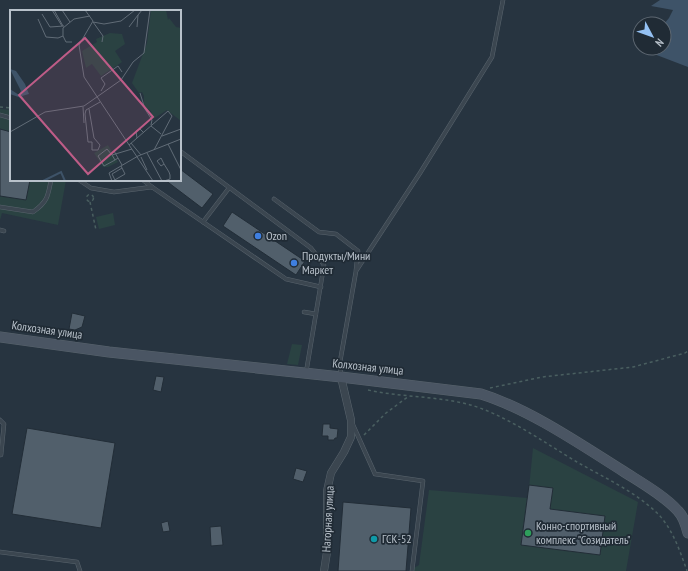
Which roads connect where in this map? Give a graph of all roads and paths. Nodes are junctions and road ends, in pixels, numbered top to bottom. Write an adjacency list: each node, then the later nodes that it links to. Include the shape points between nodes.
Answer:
1 (503, 0): 17 (lane, via 492,57)
2 (0, 106): 3 (path)
3 (10, 108)
4 (0, 115): 5 (lane)
5 (10, 118)
6 (181, 152): 11 (lane)
7 (51, 181): 14 (lane, via 42,206 33,212)
8 (80, 181): 10 (lane, via 91,188 114,192)
9 (144, 181): 10 (lane)
10 (152, 187): 15 (lane)
11 (229, 188): 15 (lane); 18 (lane, via 311,248 324,265)
12 (274, 200): 17 (lane, via 319,232 336,234 358,251)
13 (90, 202): 16 (path)
14 (0, 207)
15 (203, 222): 18 (lane, via 286,279)
16 (96, 230)
17 (356, 271): 24 (lane, via 340,362)
18 (321, 287): 20 (lane)
19 (304, 312): 20 (lane)
20 (316, 314): 23 (lane)
21 (0, 337): 23 (street, Колхозная улица)
22 (688, 351): 25 (path, via 633,367 542,377)
23 (306, 374): 24 (street, Колхозная улица)
24 (341, 377): 29 (street, Нагорная улица); 32 (street, Колхозная улица, via 470,392 500,400 554,429 645,485 679,512)
25 (484, 389)
26 (368, 390): 27 (path)
27 (409, 396): 30 (path, via 386,413); 37 (path, via 466,404 492,413 630,493 658,513 674,539)
28 (0, 420): 31 (lane, via 4,424)
29 (351, 420): 30 (lane); 35 (street, Нагорная улица, via 351,437 331,473 327,491 327,552)
30 (359, 439): 36 (lane, via 375,474 422,481)
31 (0, 455)
32 (688, 533)
33 (0, 552): 34 (lane, via 77,562)
34 (80, 571)
35 (324, 571)
36 (412, 571)
37 (687, 571)

